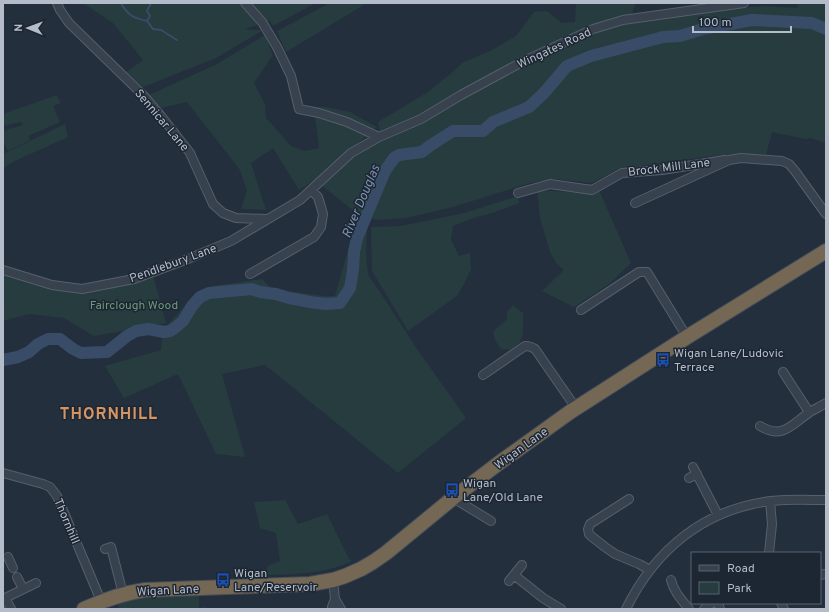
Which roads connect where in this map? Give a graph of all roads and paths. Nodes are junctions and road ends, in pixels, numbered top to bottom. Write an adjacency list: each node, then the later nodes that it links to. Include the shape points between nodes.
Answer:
1 (57, 3): 10 (street, Sennicar Lane, via 69,23 144,96 190,153 213,204 223,213 236,218)
2 (244, 3): 4 (street, via 262,22 277,47 291,76 299,109 347,122)
3 (744, 3): 4 (street, Wingates Road, via 624,20 593,29 524,61 421,119)
4 (379, 137): 6 (street, Wingates Road, via 351,153)
5 (729, 160): 7 (street, Brock Mill Lane, via 622,173 592,190 550,184); 8 (street, Brock Mill Lane); 9 (street, Brock Mill Lane, via 782,161 789,164)
6 (312, 190): 10 (street, Wingates Road); 13 (street, via 318,197 323,214 321,227 314,237)
7 (518, 193)
8 (635, 203)
9 (826, 214)
10 (267, 219): 12 (street, Pendlebury Lane, via 231,241 181,261 134,279 89,288 52,285)
11 (825, 254): 15 (highway, Wigan Lane)
12 (3, 270)
13 (250, 274)
14 (581, 310): 15 (street, via 639,272 647,272)
15 (687, 336): 19 (highway, Wigan Lane)
16 (783, 372): 20 (street)
17 (483, 375): 19 (street, via 525,346 532,347)
18 (826, 403): 20 (street)
19 (576, 408): 24 (highway, Wigan Lane)
20 (809, 412): 21 (street, via 785,430 773,432)
21 (760, 426)
22 (3, 473): 44 (street, Thornhill, via 43,484 54,491)
23 (693, 473): 28 (street)
24 (453, 498): 29 (street); 37 (highway, Wigan Lane, via 373,562)
25 (629, 499): 35 (street, via 590,524 589,532 615,554)
26 (826, 500): 27 (street)
27 (770, 501): 28 (street, via 740,507); 31 (street, via 772,524)
28 (718, 515): 35 (street, via 677,542)
29 (491, 521)
30 (105, 549): 41 (street, via 110,547)
31 (769, 552)
32 (8, 557): 34 (street)
33 (522, 565): 45 (street, via 512,578)
34 (13, 568)
35 (650, 570): 51 (street)
36 (17, 577): 40 (street)
37 (333, 580): 41 (highway, Wigan Lane, via 310,584 144,590); 43 (street)
38 (671, 580): 52 (street, via 676,593)
39 (36, 582): 40 (street)
40 (22, 590): 42 (street)
41 (122, 594): 44 (highway, Wigan Lane)
42 (4, 599): 46 (street)
43 (335, 599): 48 (street); 49 (street)
44 (101, 601): 47 (highway, Wigan Lane)
45 (551, 607): 50 (street)
46 (11, 609)
47 (84, 609)
48 (332, 609)
49 (341, 609)
50 (561, 609)
51 (626, 609)
52 (689, 609)

